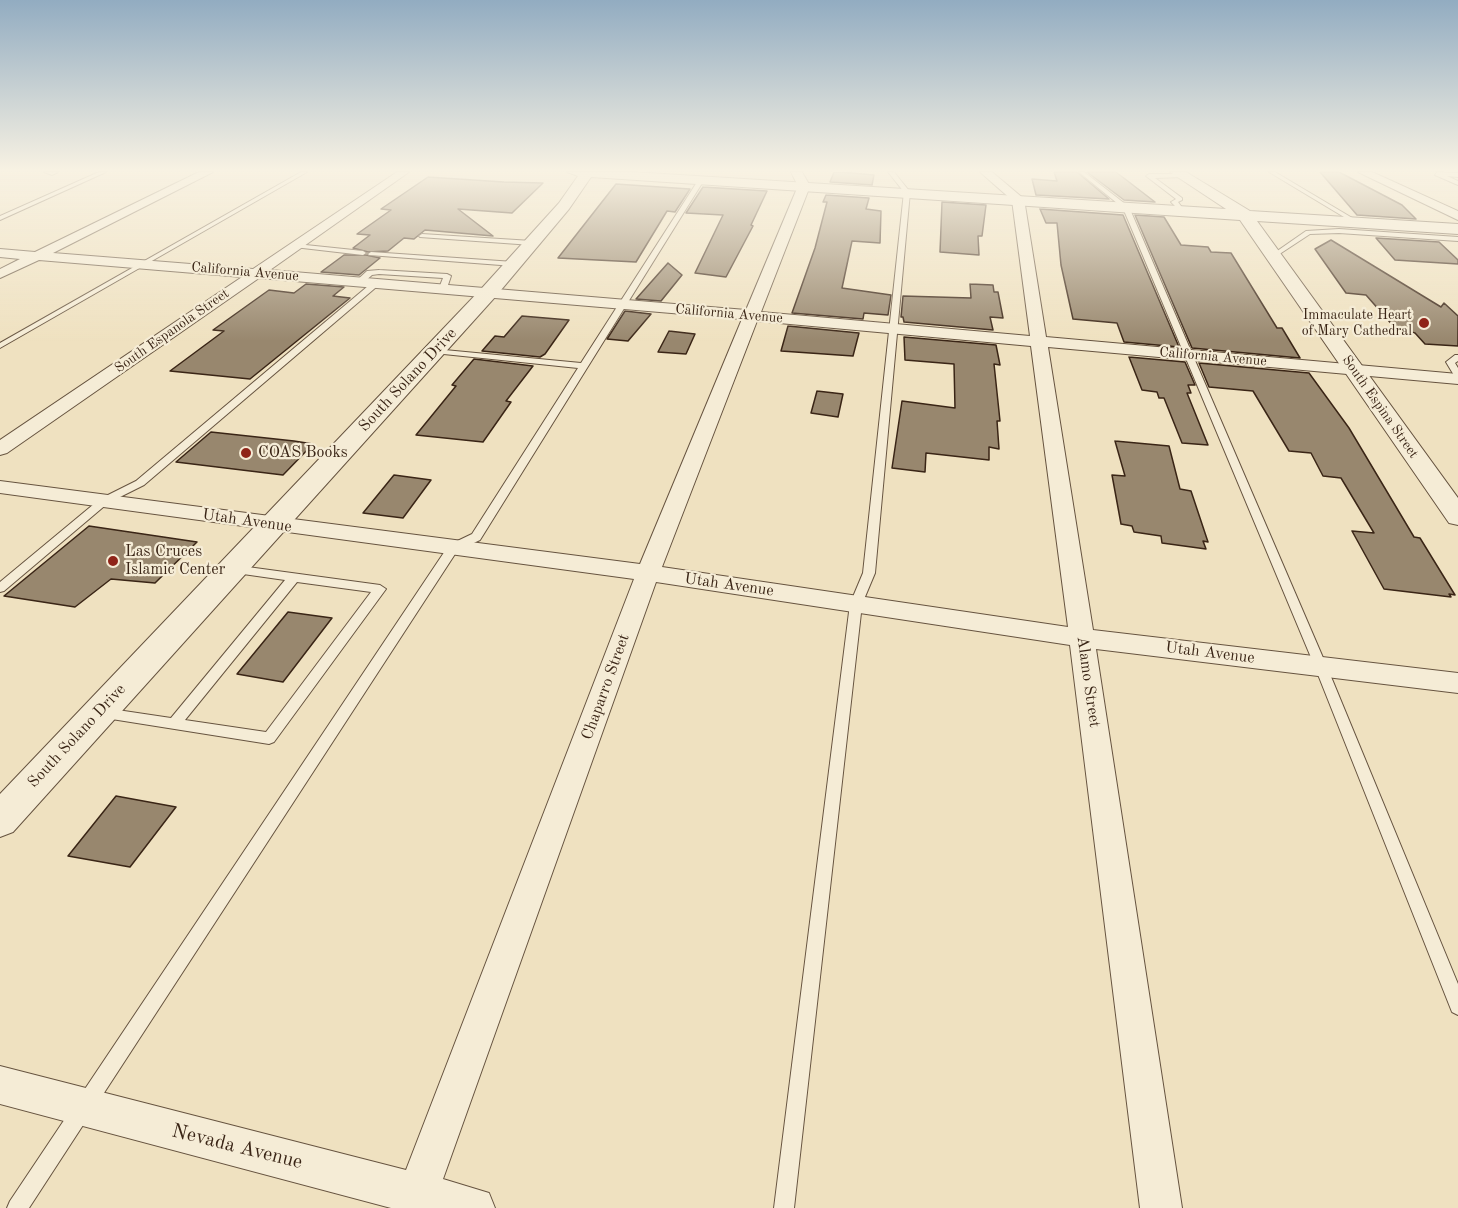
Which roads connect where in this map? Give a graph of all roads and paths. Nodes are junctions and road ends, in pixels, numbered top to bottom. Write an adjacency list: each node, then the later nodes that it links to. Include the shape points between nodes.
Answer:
1 (92, 228): 20 (street)
2 (207, 228): 24 (lane)
3 (322, 228): 16 (street, South Espanola Street)
4 (542, 228): 17 (street, South Solano Drive)
5 (670, 228): 31 (lane)
6 (784, 228): 32 (street, Chaparro Street)
7 (903, 228): 33 (lane)
8 (1022, 228): 34 (street, Alamo Street)
9 (1135, 228): 37 (lane)
10 (1254, 228): 22 (street, South Espina Street)
11 (490, 234): 17 (lane)
12 (422, 236): 14 (lane)
13 (479, 236): 14 (lane)
14 (465, 239): 17 (lane)
15 (1458, 239): 22 (lane, via 1308,232)
16 (296, 246): 18 (lane); 25 (street, South Espanola Street)
17 (520, 250): 23 (lane); 30 (street, South Solano Drive)
18 (341, 251): 21 (lane); 21 (lane, via 358,246 389,248)
19 (0, 253): 20 (street, California Avenue)
20 (38, 255): 24 (street, California Avenue); 26 (street)
21 (393, 255): 23 (lane)
22 (1273, 256): 40 (street, South Espina Street)
23 (447, 258): 28 (lane)
24 (139, 264): 25 (street, California Avenue); 35 (lane)
25 (256, 273): 27 (street, California Avenue); 42 (street, South Espanola Street)
26 (0, 274)
27 (360, 281): 28 (lane, via 379,272); 29 (street, California Avenue)
28 (445, 282): 29 (street, California Avenue); 30 (street, California Avenue)
29 (377, 283): 44 (lane, via 140,483)
30 (489, 292): 31 (street, California Avenue); 36 (street, South Solano Drive)
31 (622, 304): 32 (street, California Avenue); 39 (lane)
32 (753, 316): 33 (street, California Avenue); 49 (street, Chaparro Street)
33 (892, 329): 34 (street, California Avenue); 52 (lane, via 869,573)
34 (1039, 342): 37 (street, California Avenue); 53 (street, Alamo Street)
35 (0, 346)
36 (434, 351): 39 (lane); 46 (street, South Solano Drive)
37 (1190, 356): 40 (street, California Avenue); 54 (lane)
38 (1458, 357): 41 (lane, via 1450,362)
39 (583, 366): 47 (lane, via 476,537)
40 (1353, 370): 41 (street, California Avenue); 45 (street, South Espina Street)
41 (1458, 377)
42 (0, 449)
43 (0, 487): 44 (street, Utah Avenue)
44 (104, 501): 46 (street, Utah Avenue); 51 (lane)
45 (1458, 517)
46 (274, 525): 47 (street, Utah Avenue); 48 (street, South Solano Drive)
47 (453, 548): 49 (street, Utah Avenue); 61 (lane)
48 (233, 569): 50 (lane); 56 (street, South Solano Drive)
49 (648, 573): 52 (street, Utah Avenue); 62 (street, Chaparro Street)
50 (294, 577): 57 (lane); 57 (lane, via 380,589 269,738)
51 (0, 588)
52 (856, 604): 53 (street, Utah Avenue); 65 (lane)
53 (1082, 638): 54 (street, Utah Avenue); 66 (street, Alamo Street)
54 (1321, 667): 55 (street, Utah Avenue); 59 (lane)
55 (1458, 683)
56 (100, 712): 57 (lane); 58 (street, South Solano Drive)
57 (174, 724)
58 (0, 820)
59 (1458, 1006)
60 (0, 1085): 61 (street, Nevada Avenue)
61 (83, 1107): 62 (street, Nevada Avenue); 63 (lane)
62 (415, 1201): 64 (street, Nevada Avenue)
63 (17, 1208)
64 (474, 1208)
65 (784, 1208)
66 (1161, 1208)

